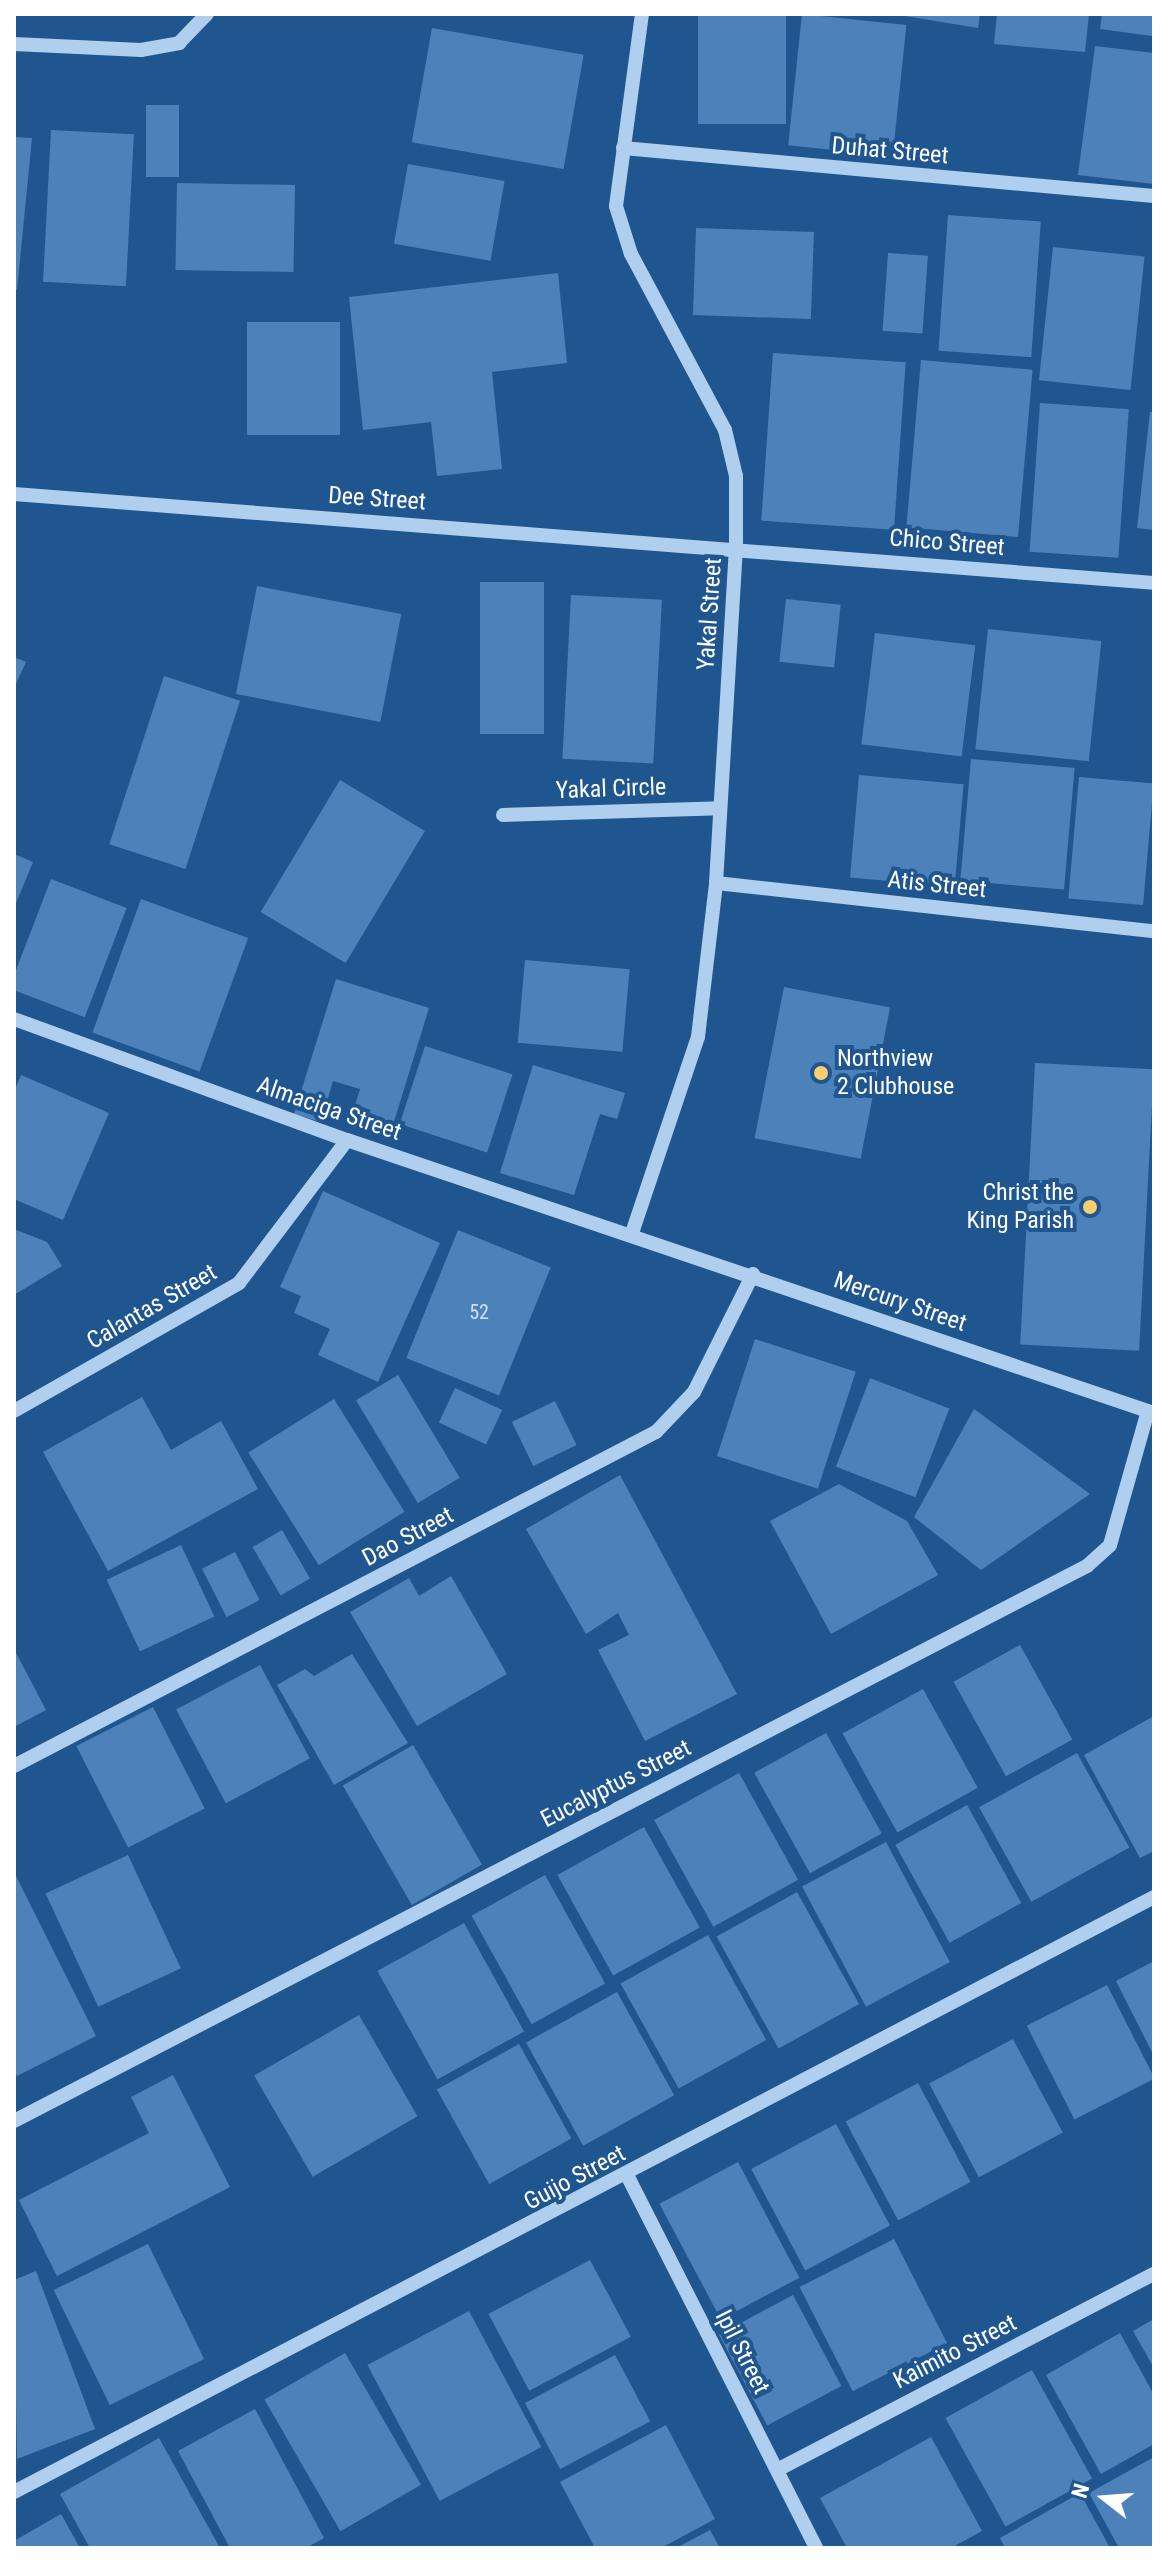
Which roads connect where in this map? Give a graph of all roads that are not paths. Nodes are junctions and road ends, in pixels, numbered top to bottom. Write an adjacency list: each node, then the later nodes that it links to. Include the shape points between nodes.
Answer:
1 (207, 14): 3 (street, via 179,43 141,50)
2 (642, 14): 4 (street, Yakal Street)
3 (14, 44)
4 (623, 148): 5 (street, Duhat Street); 7 (street, Yakal Street, via 616,206 631,254 725,430 736,476)
5 (1154, 196)
6 (14, 494): 7 (street, Dee Street)
7 (736, 548): 8 (street, Chico Street); 9 (street, Yakal Street)
8 (1154, 583)
9 (720, 808): 10 (street, Yakal Circle); 11 (street, Yakal Street)
10 (503, 815)
11 (716, 883): 12 (street, Atis Street); 15 (street, Yakal Street, via 698,1037)
12 (1154, 931)
13 (14, 1019): 14 (street, Almaciga Street)
14 (347, 1140): 15 (street, Almaciga Street); 17 (street, Calantas Street, via 239,1283)
15 (632, 1233): 16 (street, Mercury Street)
16 (753, 1274): 18 (street, Mercury Street); 19 (street, Dao Street, via 694,1392 656,1432)
17 (14, 1411)
18 (1151, 1412): 21 (street, Eucalyptus Street, via 1110,1545 1087,1566)
19 (14, 1766)
20 (1154, 1897): 22 (street, Guijo Street)
21 (14, 2121)
22 (627, 2175): 24 (street, Ipil Street); 25 (street, Guijo Street)
23 (1154, 2274): 24 (street, Kaimito Street)
24 (777, 2470): 26 (street, Ipil Street)
25 (14, 2492)
26 (816, 2548)

